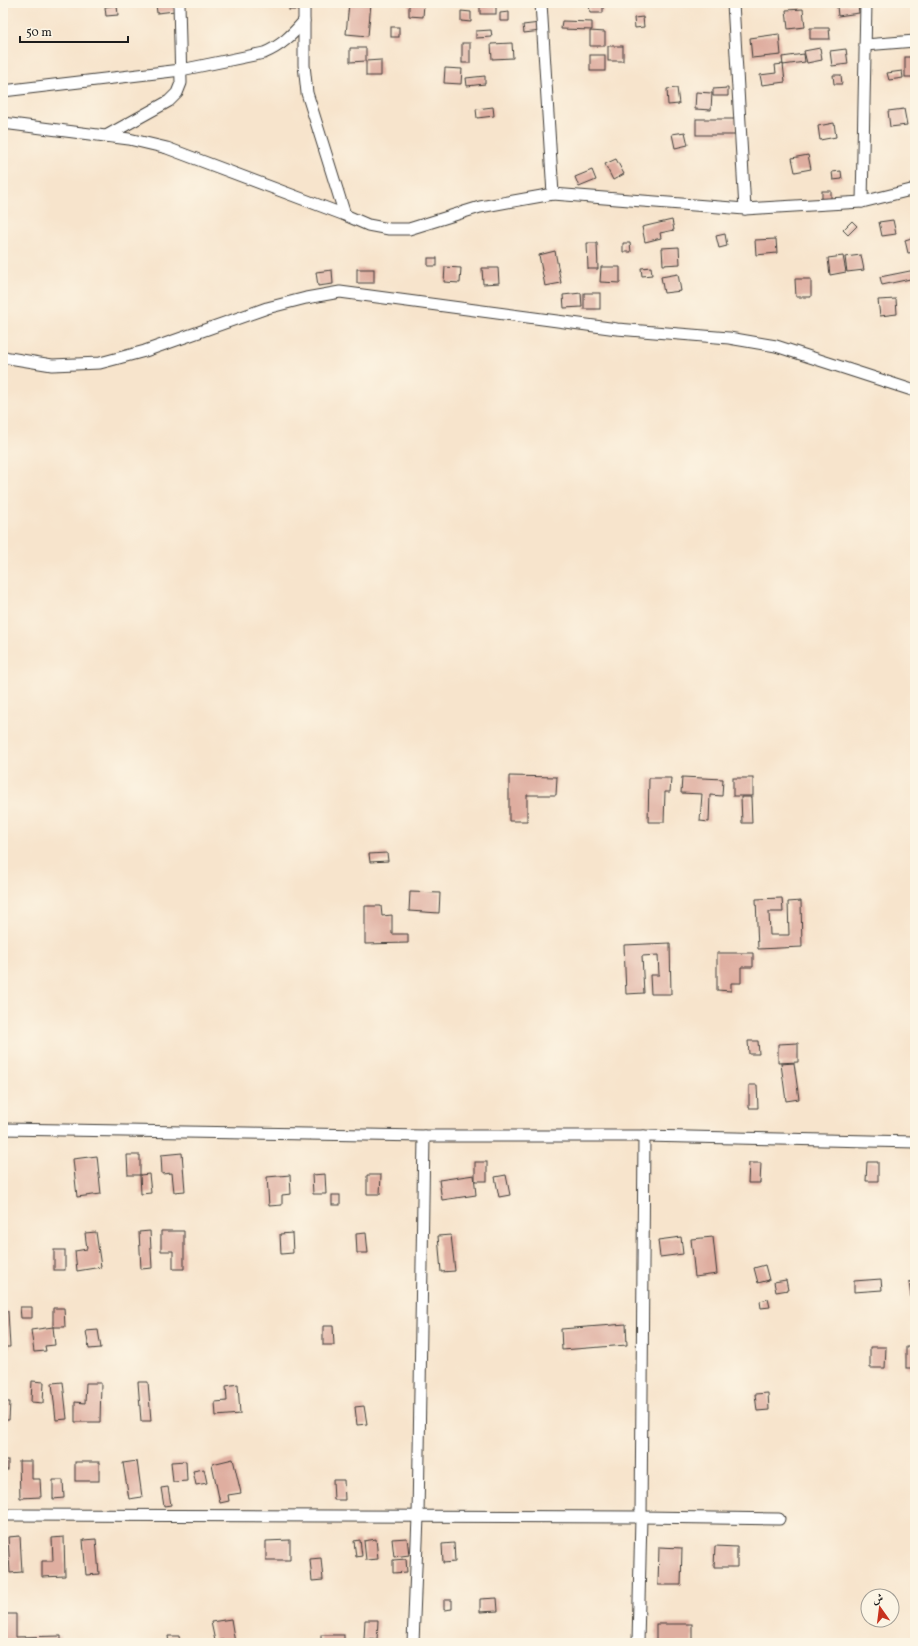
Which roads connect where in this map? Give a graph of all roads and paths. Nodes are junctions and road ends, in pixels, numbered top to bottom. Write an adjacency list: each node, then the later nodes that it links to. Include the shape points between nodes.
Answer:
1 (179, 3): 9 (street)
2 (304, 3): 6 (street)
3 (541, 3): 14 (street)
4 (733, 3): 16 (street)
5 (866, 3): 8 (street)
6 (304, 21): 9 (street, via 289,38 264,54); 17 (street, via 307,92)
7 (915, 41): 8 (street)
8 (866, 45): 15 (street)
9 (181, 70): 10 (street); 12 (street, via 181,83 177,93 169,101)
10 (3, 91)
11 (3, 123): 12 (street)
12 (106, 136): 17 (street, via 166,148)
13 (915, 189): 15 (street)
14 (553, 194): 16 (street); 17 (street, via 480,207 409,229 368,225)
15 (862, 202): 16 (street)
16 (745, 208)
17 (345, 215)
18 (3, 358): 19 (street, via 52,365 100,363 146,351 267,308 340,292 617,329 729,338 776,346)
19 (915, 391)
20 (3, 1129): 21 (street)
21 (424, 1136): 22 (street); 25 (street)
22 (644, 1136): 23 (street); 26 (street)
23 (915, 1142)
24 (3, 1515): 25 (street)
25 (418, 1517): 26 (street); 28 (street)
26 (641, 1517): 27 (street); 29 (street)
27 (779, 1519)
28 (413, 1643)
29 (638, 1643)

